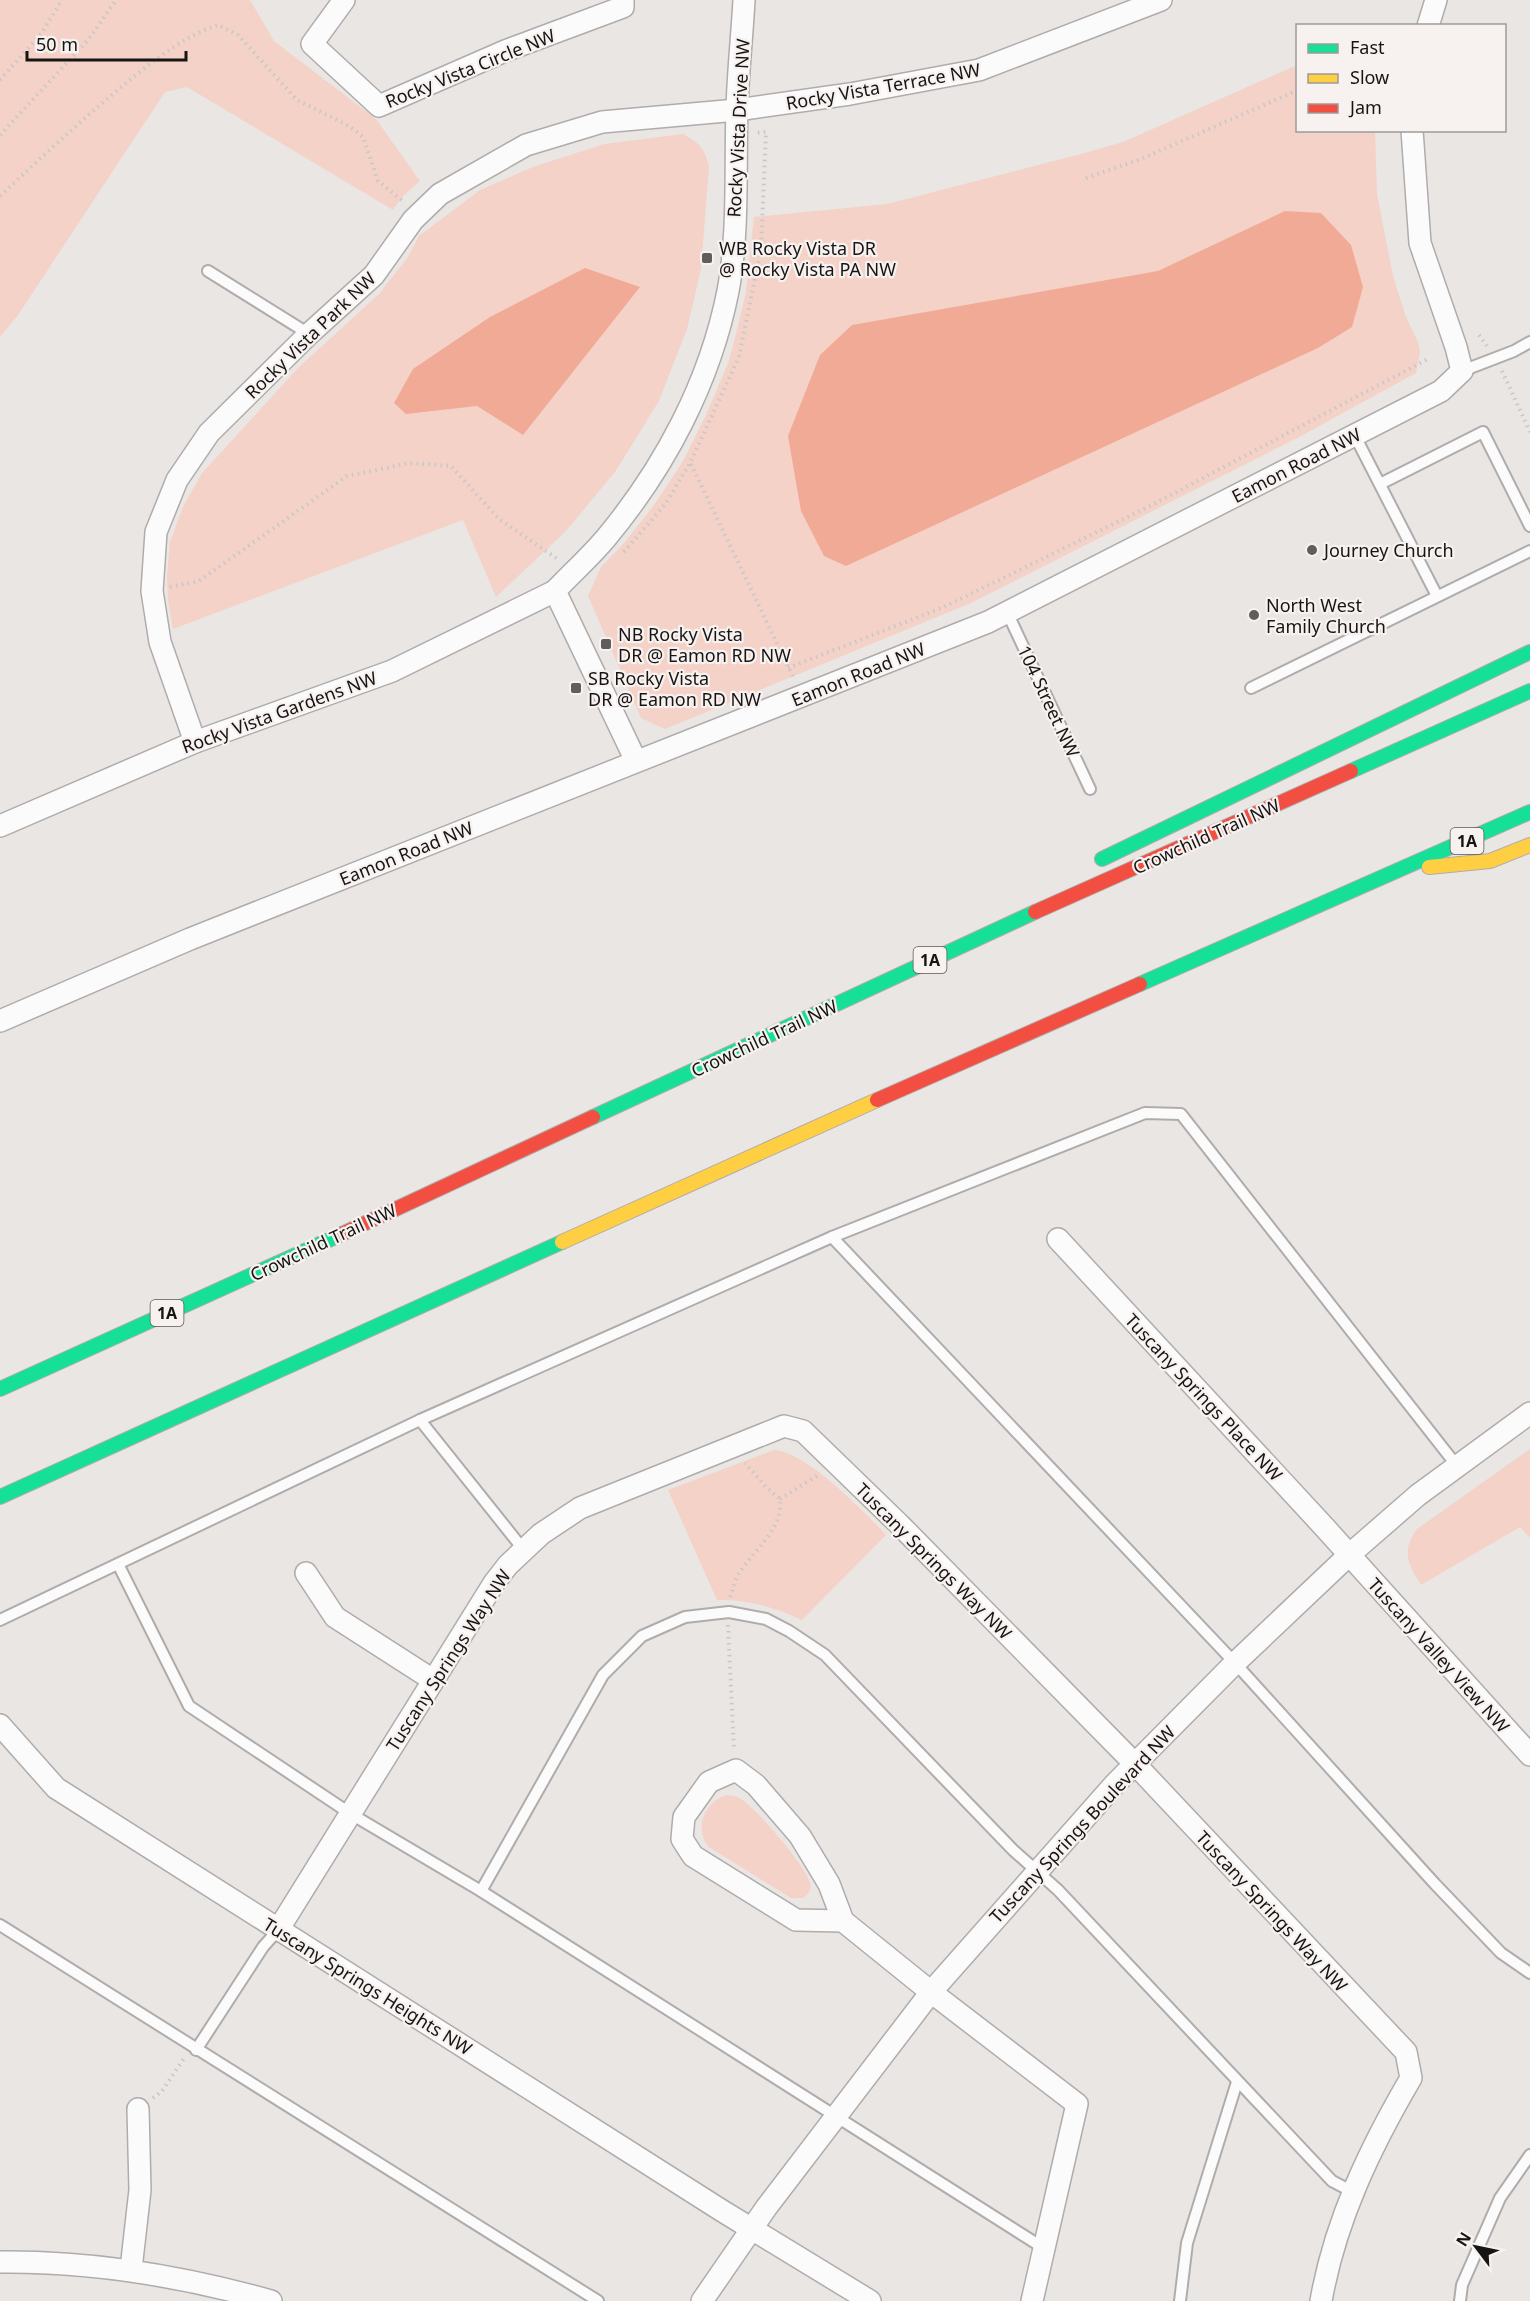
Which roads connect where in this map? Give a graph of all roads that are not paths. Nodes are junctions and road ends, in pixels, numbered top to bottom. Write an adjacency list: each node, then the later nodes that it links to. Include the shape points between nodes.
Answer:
1 (344, 0): 2 (street, Rocky Vista Circle NW, via 312,44 379,106 505,51 623,8)
2 (623, 0)
3 (744, 0): 7 (street, Rocky Vista Drive NW)
4 (1161, 0): 7 (street, Rocky Vista Terrace NW, via 979,70)
5 (1436, 0): 6 (street)
6 (1429, 24)
7 (737, 110): 10 (street, Rocky Vista Park NW, via 602,122 526,145 440,194 413,220 374,275); 17 (street, Rocky Vista Drive NW, via 733,244 728,291 711,359 682,424 643,489 605,538)
8 (1412, 132): 12 (street, via 1420,243)
9 (208, 271): 10 (lane)
10 (309, 334): 23 (street, Rocky Vista Park NW, via 209,433 177,480 156,532 152,591 160,642)
11 (1530, 342): 12 (lane)
12 (1462, 371): 13 (street, Eamon Road NW, via 1441,391)
13 (1355, 436): 14 (lane); 19 (street, Eamon Road NW)
14 (1380, 484): 15 (lane, via 1483,432); 18 (lane)
15 (1530, 526)
16 (1530, 551): 18 (lane)
17 (555, 591): 23 (street, Rocky Vista Gardens NW, via 392,671); 24 (street)
18 (1437, 596): 21 (lane)
19 (1007, 612): 24 (street, Eamon Road NW); 25 (lane, 104 Street NW)
20 (1530, 652): 29 (highway)
21 (1251, 688)
22 (1530, 691): 32 (highway, Crowchild Trail NW / 1A)
23 (195, 742): 27 (street, Rocky Vista Gardens NW)
24 (636, 761): 33 (street, Eamon Road NW, via 190,939)
25 (1090, 789)
26 (1530, 812): 30 (highway, 1A)
27 (0, 826)
28 (1530, 846): 30 (highway, via 1490,861)
29 (1086, 866)
30 (1404, 869): 40 (highway, 1A, via 810,1130)
31 (1017, 906): 32 (highway)
32 (986, 934): 36 (highway, Crowchild Trail NW / 1A)
33 (0, 1021)
34 (832, 1237): 38 (lane); 39 (lane, via 1145,1113 1180,1114); 46 (lane)
35 (1058, 1239): 42 (street, Tuscany Springs Place NW)
36 (0, 1389)
37 (1530, 1413): 39 (street, Tuscany Springs Boulevard NW)
38 (420, 1420): 41 (lane); 43 (lane)
39 (1457, 1466): 42 (street, Tuscany Springs Boulevard NW)
40 (0, 1497)
41 (524, 1549): 47 (street, Tuscany Springs Way NW, via 494,1583); 50 (street, Tuscany Springs Way NW, via 580,1508 784,1426 803,1431)
42 (1349, 1555): 46 (street, Tuscany Springs Boulevard NW); 49 (street, Tuscany Valley View NW)
43 (118, 1564): 45 (lane); 51 (lane, via 189,1706)
44 (306, 1573): 47 (street, via 334,1617)
45 (0, 1620)
46 (1235, 1663): 50 (street, Tuscany Springs Boulevard NW); 57 (lane, via 1435,1884 1502,1953)
47 (433, 1680): 51 (street, Tuscany Springs Way NW)
48 (0, 1725): 56 (street, Tuscany Springs Heights NW, via 56,1788)
49 (1530, 1755)
50 (1135, 1764): 52 (street, Tuscany Springs Boulevard NW); 64 (street, Tuscany Springs Way NW, via 1406,2052 1410,2078 1380,2131)
51 (351, 1814): 53 (lane); 56 (street, Tuscany Springs Way NW)
52 (1036, 1871): 53 (lane, via 825,1655 766,1619 729,1612 685,1617 642,1636 603,1675); 58 (street, Tuscany Springs Boulevard NW); 60 (lane)
53 (481, 1891): 62 (lane)
54 (843, 1921): 54 (street, via 796,1920 693,1856 682,1839 684,1817 709,1782 736,1770 756,1785 800,1836 829,1884); 58 (street)
55 (0, 1925): 59 (lane)
56 (278, 1930): 59 (lane); 65 (street, Tuscany Springs Heights NW)
57 (1530, 1973)
58 (931, 1992): 62 (street, Tuscany Springs Boulevard NW); 66 (street, via 1077,2104)
59 (196, 2050): 70 (lane)
60 (1237, 2082): 64 (lane, via 1332,2181); 74 (lane, via 1187,2243)
61 (138, 2109): 68 (street, via 140,2190)
62 (835, 2116): 65 (street, Tuscany Springs Boulevard NW); 66 (lane)
63 (1530, 2155): 76 (lane, via 1500,2198 1462,2285)
64 (1353, 2192): 75 (street, Tuscany Springs Way NW)
65 (752, 2229): 71 (street, Tuscany Springs Boulevard NW); 72 (street, Tuscany Springs Heights NW)
66 (1045, 2249): 73 (street)
67 (0, 2262): 68 (street)
68 (131, 2269): 69 (street, via 219,2286)
69 (271, 2301)
70 (598, 2301)
71 (702, 2301)
72 (870, 2301)
73 (1032, 2301)
74 (1180, 2301)
75 (1321, 2301)
76 (1460, 2301)

